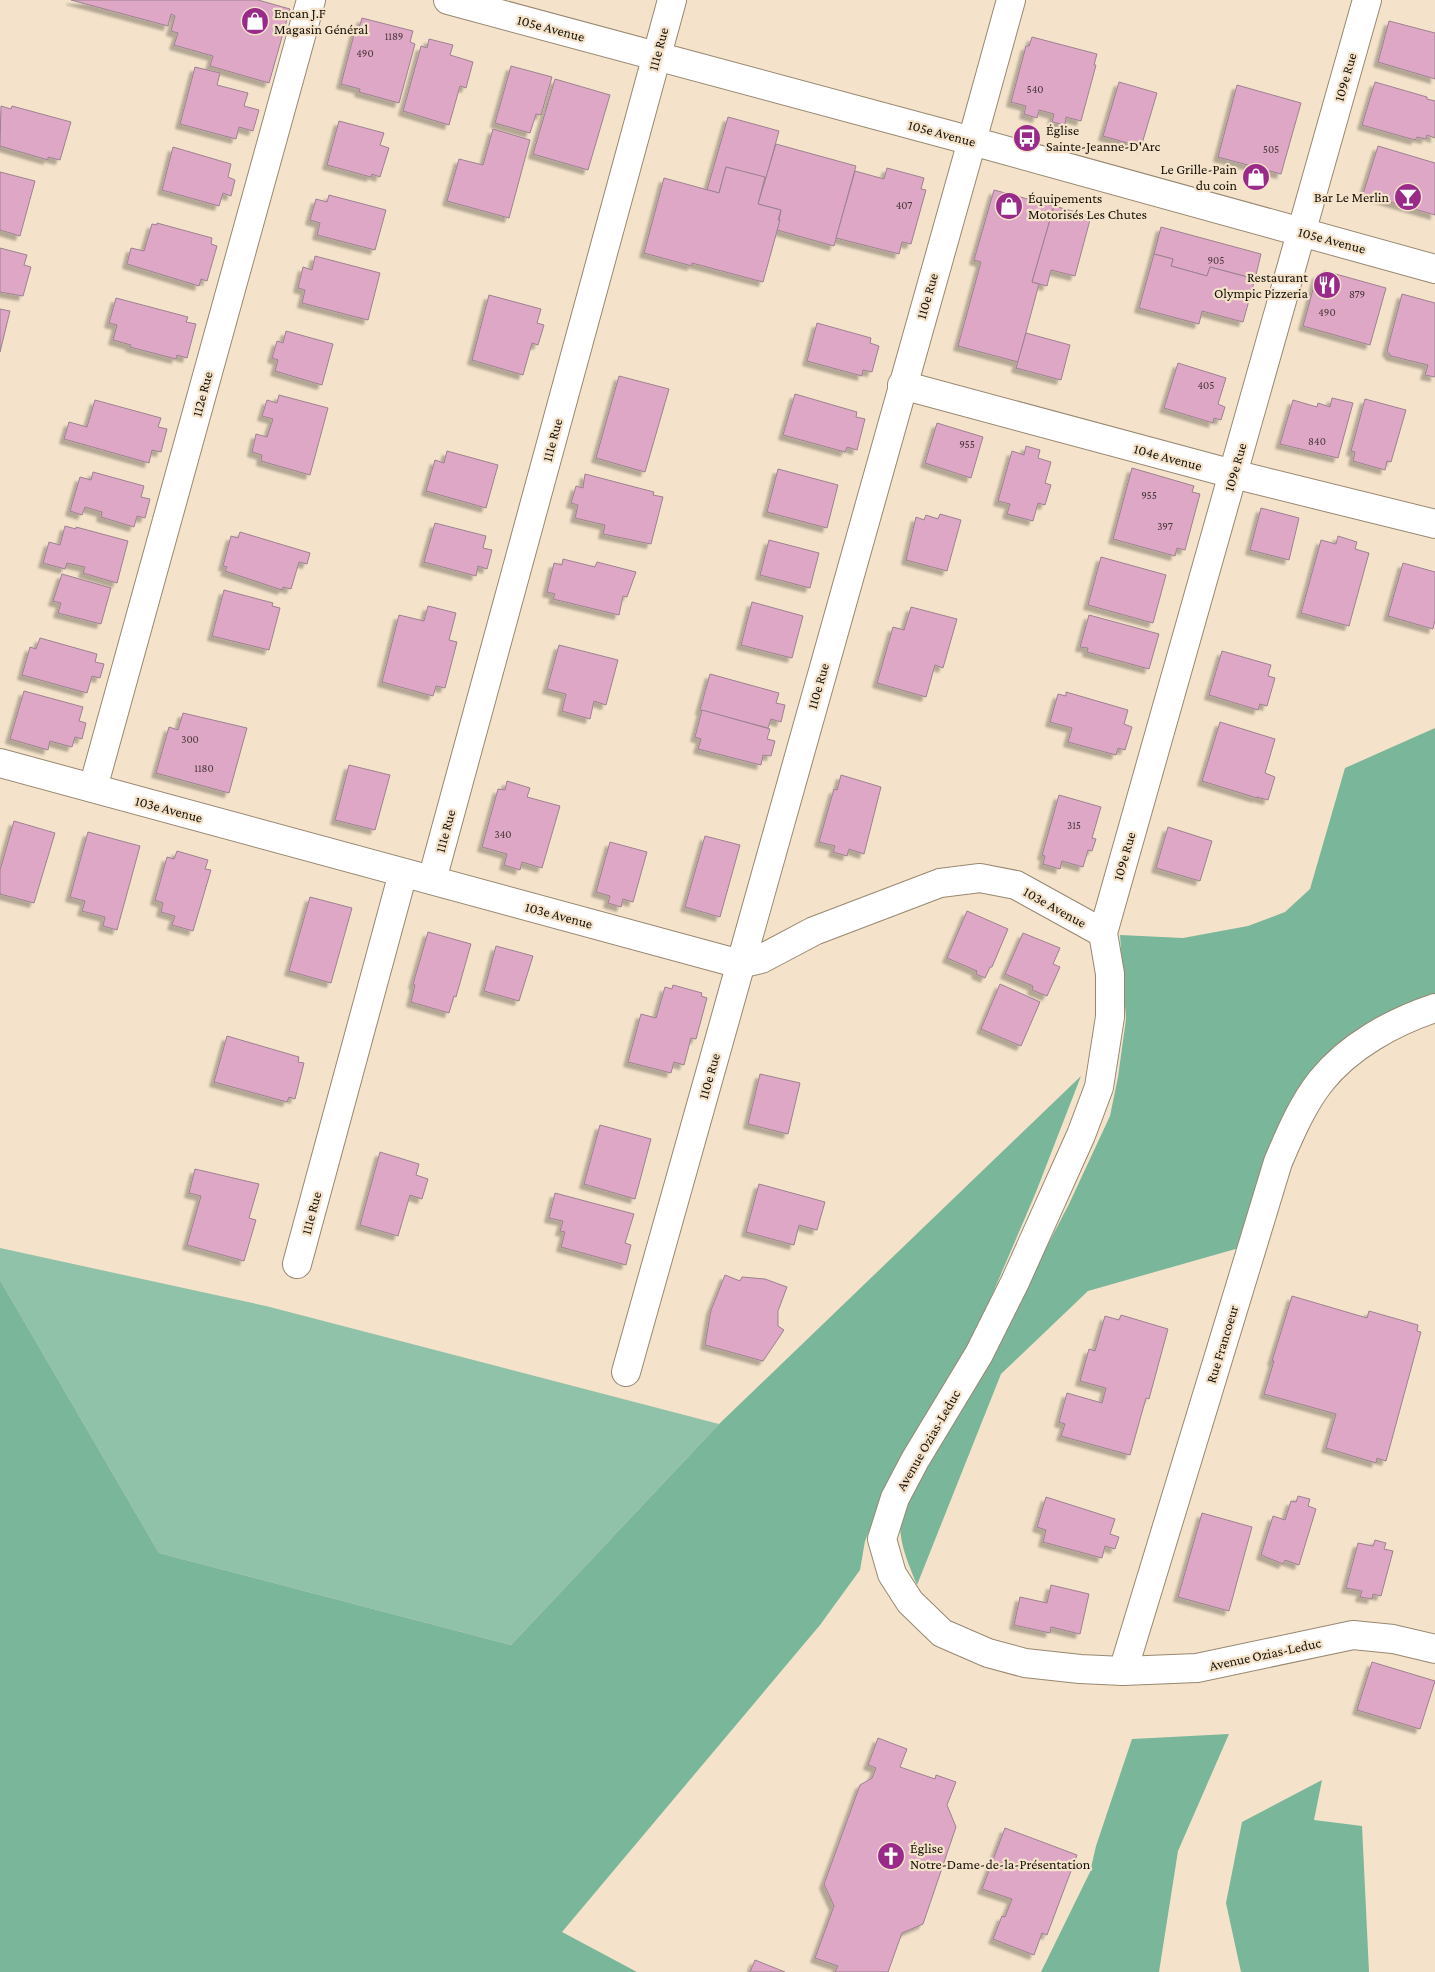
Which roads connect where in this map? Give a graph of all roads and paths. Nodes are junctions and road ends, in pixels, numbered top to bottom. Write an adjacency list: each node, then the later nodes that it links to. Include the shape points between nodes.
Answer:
1 (311, 0): 14 (street, 112e Rue)
2 (448, 0): 6 (street, 105e Avenue)
3 (672, 0): 6 (street, 111e Rue)
4 (1012, 0): 7 (street, 110e Rue)
5 (1367, 0): 8 (street, 109e Rue)
6 (656, 57): 7 (street, 105e Avenue); 16 (street, 111e Rue)
7 (972, 141): 8 (street, 105e Avenue); 10 (street, 110e Rue)
8 (1302, 232): 9 (street, 105e Avenue); 11 (street, 109e Rue)
9 (1435, 268)
10 (902, 385): 11 (street, 104e Avenue); 18 (street, 110e Rue)
11 (1233, 474): 12 (street, 104e Avenue); 17 (street, 109e Rue)
12 (1435, 524)
13 (0, 763): 14 (street, 103e Avenue)
14 (93, 788): 15 (street, 103e Avenue)
15 (403, 873): 16 (street, 103e Avenue); 20 (street, 111e Rue)
16 (432, 880): 18 (street, 103e Avenue)
17 (1103, 933): 18 (street, 103e Avenue, via 1016,885 980,878 940,883 814,931 761,959); 23 (street, Avenue Ozias-Leduc, via 1110,974 1110,1018 1099,1087 1015,1282 983,1346 914,1460 895,1498 882,1538 892,1574 910,1602 942,1632 988,1654 1025,1663)
18 (740, 964): 21 (street, 110e Rue)
19 (1435, 1008): 23 (street, Rue Francoeur, via 1414,1015 1366,1041 1340,1061 1320,1082 1294,1126 1278,1162)
20 (297, 1264)
21 (626, 1372)
22 (1435, 1649): 23 (street, Avenue Ozias-Leduc, via 1393,1639 1353,1635 1197,1668)
23 (1123, 1671)

